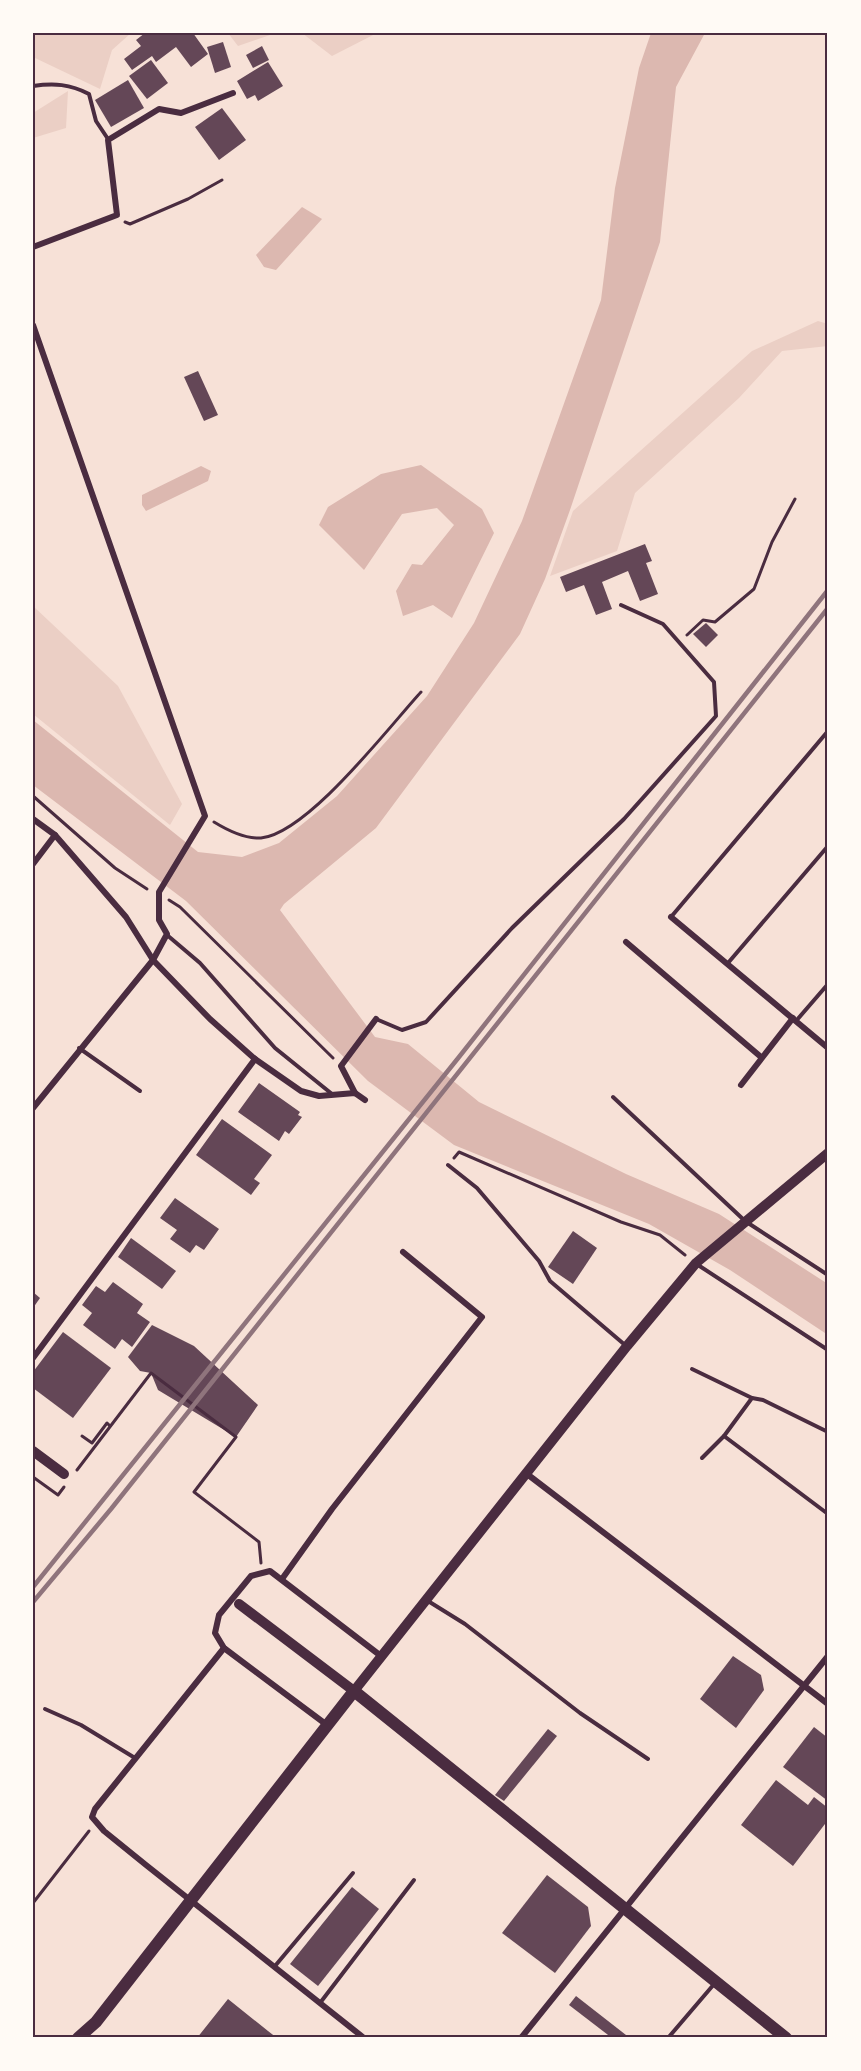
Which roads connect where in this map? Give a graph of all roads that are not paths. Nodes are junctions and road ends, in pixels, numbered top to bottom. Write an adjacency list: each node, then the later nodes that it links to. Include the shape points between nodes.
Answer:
1 (33, 86): 3 (lane, via 75,86 89,94 96,121)
2 (234, 93): 3 (street, via 181,113 159,109)
3 (108, 140): 4 (street, via 117,215)
4 (33, 247)
5 (33, 325): 13 (street, via 205,816 159,894 159,920)
6 (621, 605): 18 (lane, via 663,624 714,682 716,716 624,819 512,928 426,1022 402,1030)
7 (828, 731): 12 (lane)
8 (33, 819): 9 (street)
9 (55, 835): 11 (street); 15 (street, via 126,917)
10 (828, 846): 16 (lane)
11 (33, 864)
12 (671, 917): 16 (street)
13 (166, 934): 15 (street); 27 (lane, via 200,963 275,1048)
14 (626, 942): 22 (street)
15 (153, 960): 20 (street); 23 (street)
16 (728, 963): 19 (street)
17 (828, 984): 19 (lane)
18 (376, 1018): 26 (street, via 342,1064)
19 (795, 1020): 21 (street); 22 (street)
20 (79, 1048): 25 (lane); 30 (street)
21 (828, 1048)
22 (761, 1057): 24 (street)
23 (255, 1059): 27 (street, via 301,1090); 39 (street)
24 (741, 1085)
25 (140, 1091)
26 (355, 1093): 27 (street); 29 (street)
27 (335, 1096)
28 (613, 1097): 33 (lane)
29 (365, 1100)
30 (33, 1108)
31 (828, 1153): 33 (street)
32 (448, 1165): 37 (lane, via 477,1188 539,1261 550,1281)
33 (745, 1221): 35 (street); 36 (lane)
34 (403, 1252): 49 (street, via 482,1317)
35 (698, 1262): 37 (street); 38 (lane)
36 (828, 1275)
37 (627, 1346): 47 (street)
38 (828, 1350)
39 (33, 1358)
40 (693, 1369): 41 (lane)
41 (752, 1398): 42 (lane); 43 (lane)
42 (828, 1432)
43 (724, 1436): 45 (lane); 48 (lane)
44 (33, 1451): 46 (street)
45 (702, 1458)
46 (64, 1474)
47 (527, 1474): 50 (street); 55 (street)
48 (828, 1514)
49 (282, 1579): 52 (street, via 270,1571 251,1576 219,1615 215,1633); 53 (street)
50 (428, 1601): 53 (street); 61 (lane)
51 (239, 1604): 56 (street)
52 (224, 1648): 59 (street); 60 (street)
53 (381, 1656): 56 (street)
54 (828, 1656): 55 (street)
55 (804, 1686): 57 (street); 65 (street)
56 (354, 1691): 59 (main road); 65 (main road)
57 (828, 1704)
58 (45, 1709): 60 (lane, via 81,1725)
59 (327, 1725): 64 (main road)
60 (135, 1758): 64 (street, via 92,1816 95,1823)
61 (648, 1759)
62 (353, 1873): 66 (lane)
63 (414, 1880): 68 (lane)
64 (190, 1899): 66 (street); 70 (main road, via 96,2022)
65 (626, 1908): 67 (main road); 72 (street)
66 (275, 1966): 68 (street)
67 (715, 1982): 69 (main road); 73 (lane)
68 (320, 2004): 71 (street)
69 (780, 2036)
70 (78, 2038)
71 (364, 2038)
72 (521, 2038)
73 (668, 2038)

